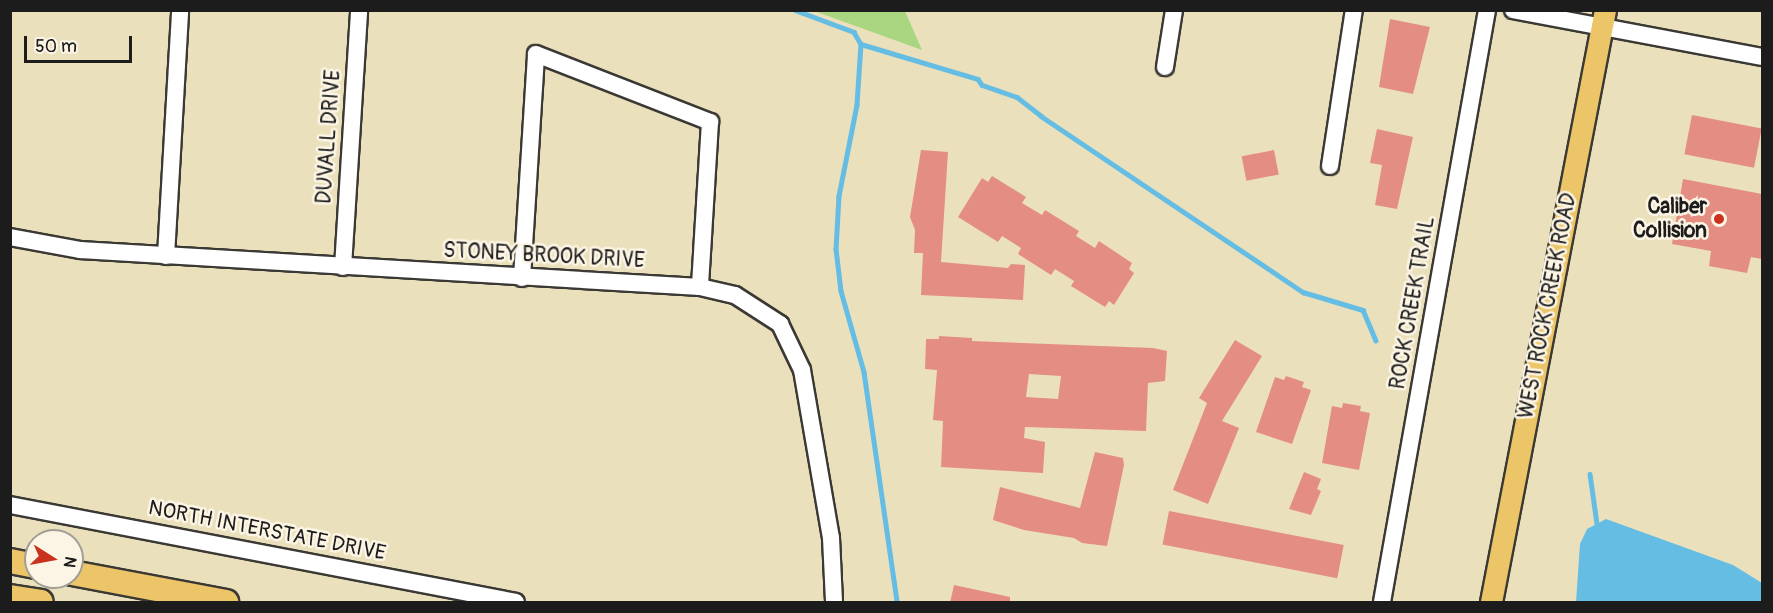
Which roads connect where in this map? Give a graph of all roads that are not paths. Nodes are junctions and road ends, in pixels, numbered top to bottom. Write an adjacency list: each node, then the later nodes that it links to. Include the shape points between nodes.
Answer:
1 (180, 10): 12 (street)
2 (359, 10): 13 (street, DUVALL DRIVE)
3 (1174, 10): 9 (street)
4 (1354, 10): 10 (street)
5 (1487, 10): 23 (street, ROCK CREEK TRAIL)
6 (1513, 10): 7 (street)
7 (1604, 19): 8 (street); 24 (main road, WEST ROCK CREEK ROAD)
8 (1762, 57)
9 (1165, 67)
10 (1330, 166)
11 (10, 237): 12 (street, STONEY BROOK DRIVE, via 80,250)
12 (166, 256): 13 (street, STONEY BROOK DRIVE)
13 (343, 267): 14 (street, STONEY BROOK DRIVE)
14 (522, 278): 15 (street, STONEY BROOK DRIVE); 15 (street, via 536,54 710,122)
15 (700, 288): 22 (street, STONEY BROOK DRIVE, via 735,295 765,311 780,324 795,351 808,401 831,538)
16 (10, 504): 21 (street, NORTH INTERSTATE DRIVE)
17 (84, 575): 20 (highway)
18 (10, 597): 19 (highway)
19 (41, 603)
20 (226, 603)
21 (516, 603)
22 (834, 603)
23 (1382, 603)
24 (1491, 603)

